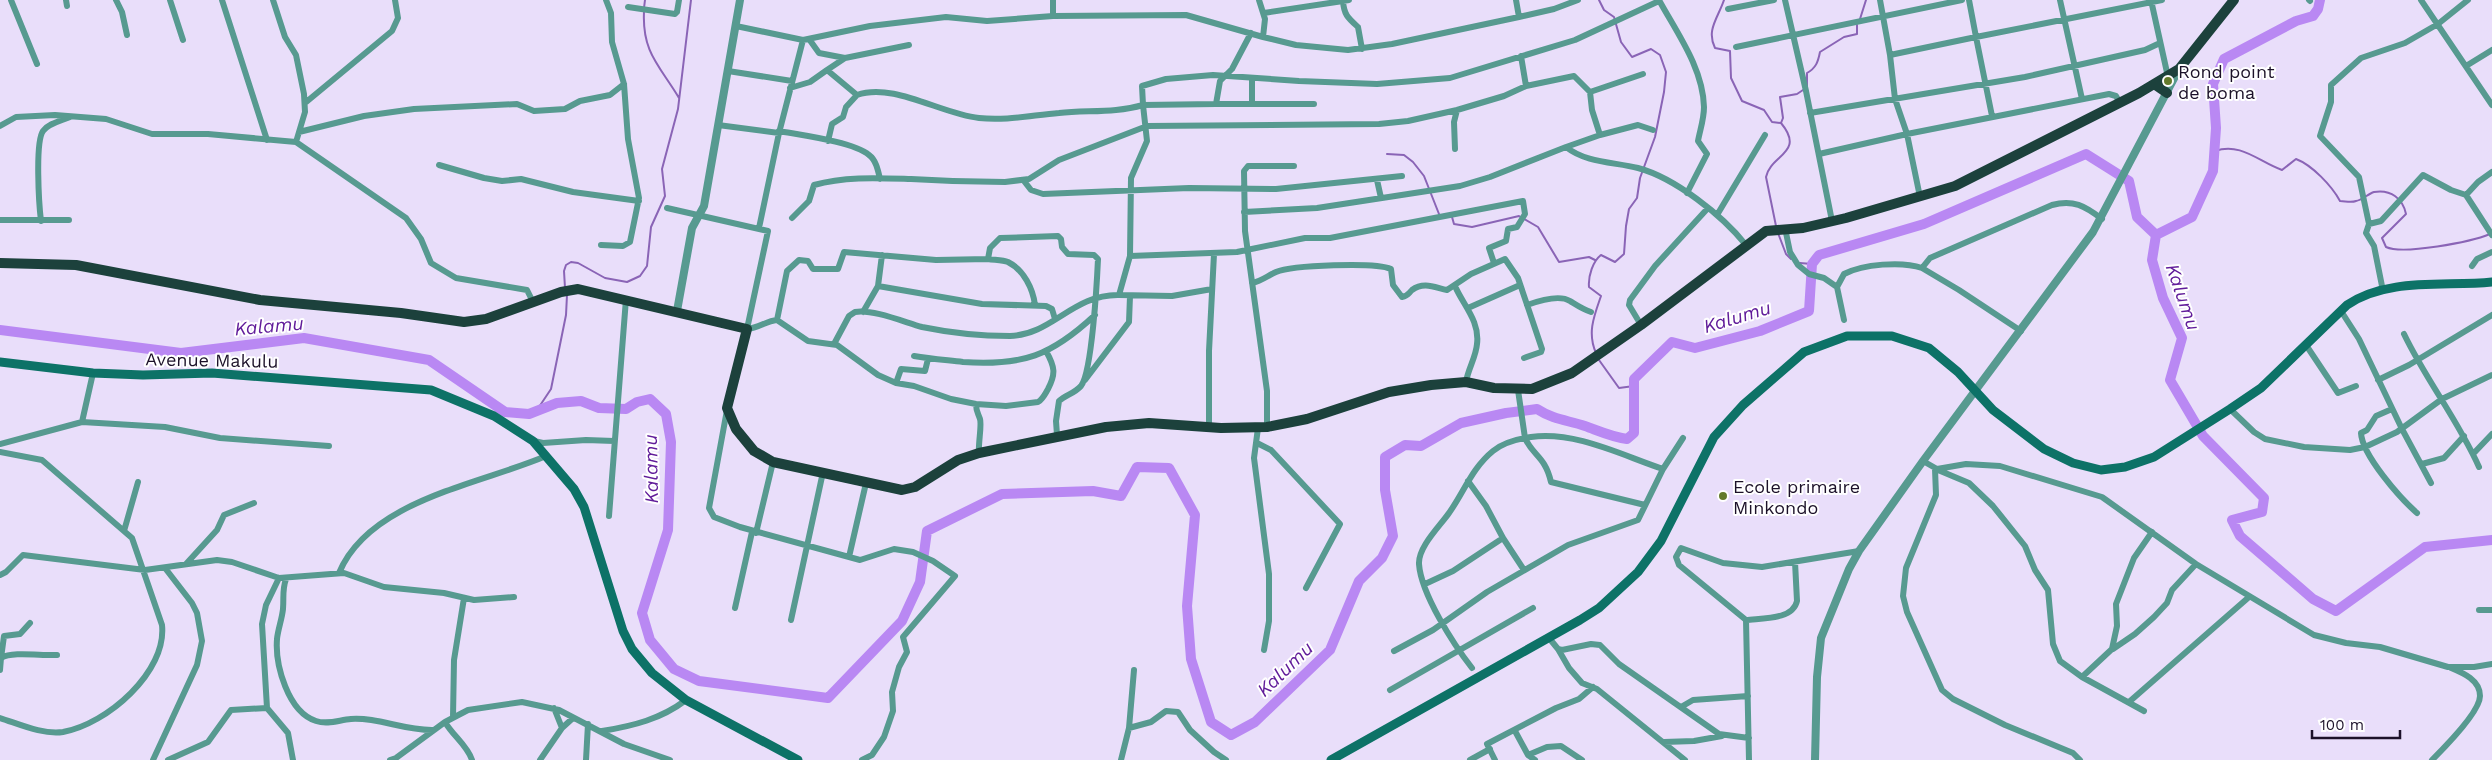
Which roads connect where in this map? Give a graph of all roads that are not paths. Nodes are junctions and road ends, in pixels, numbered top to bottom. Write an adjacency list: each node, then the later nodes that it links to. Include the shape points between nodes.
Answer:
1 (11, 0): 52 (street)
2 (116, 0): 39 (street)
3 (170, 0): 42 (street)
4 (222, 0): 92 (street)
5 (273, 0): 72 (street, via 283,32 296,55)
6 (394, 0): 72 (street, via 398,18 392,32)
7 (606, 0): 62 (street, via 611,13 612,42)
8 (679, 0): 28 (street, via 676,14)
9 (740, 0): 36 (street)
10 (1053, 0): 31 (street)
11 (1259, 0): 30 (street)
12 (1516, 0): 32 (street)
13 (1578, 0): 32 (street)
14 (1659, 0): 50 (street, via 1576,40); 107 (street, via 1691,58 1703,98 1698,142 1707,154)
15 (1774, 0): 29 (street)
16 (1785, 0): 38 (street)
17 (1880, 0): 33 (street)
18 (1962, 0): 27 (street)
19 (1969, 0): 40 (street)
20 (2060, 0): 34 (street)
21 (2162, 0): 26 (street)
22 (2234, 0): 55 (highway)
23 (2421, 0): 35 (street)
24 (2468, 0): 35 (street)
25 (1346, 1): 30 (street); 47 (street, via 1345,16 1358,27)
26 (2151, 1): 34 (street); 44 (street)
27 (1936, 3): 33 (street)
28 (628, 7)
29 (1728, 9)
30 (1264, 13): 41 (street)
31 (1053, 16): 37 (street, via 1186,14); 43 (street, via 987,21 940,17 870,26)
32 (1519, 17): 47 (street)
33 (1883, 17): 38 (street); 49 (street)
34 (2064, 20): 40 (street); 53 (street)
35 (2438, 24): 54 (street); 123 (street, via 2396,47 2361,58 2331,85 2331,102 2320,136 2358,176)
36 (736, 26): 43 (street); 57 (street)
37 (1251, 33): 41 (street); 59 (street, via 1241,56)
38 (1794, 34): 46 (street); 80 (street)
39 (127, 35)
40 (1976, 37): 49 (street); 63 (street)
41 (1263, 38): 47 (street, via 1326,48)
42 (183, 40)
43 (806, 40): 51 (street, via 819,53); 65 (street)
44 (2160, 43): 53 (street, via 2145,50); 60 (street)
45 (909, 45): 51 (street)
46 (1736, 47)
47 (1362, 48)
48 (2492, 50): 54 (street)
49 (1890, 55): 70 (street)
50 (1521, 56): 61 (street, via 1456,77 1415,82 1341,84); 66 (street)
51 (845, 58): 56 (street)
52 (37, 64)
53 (2075, 66): 63 (street); 71 (street)
54 (2466, 66): 77 (street)
55 (2179, 69): 60 (highway); 68 (street)
56 (827, 70): 65 (street, via 810,82); 69 (street)
57 (728, 71): 65 (street); 83 (street)
58 (1643, 74): 67 (street)
59 (1225, 76): 61 (street); 74 (street, via 1220,81); 78 (street, via 1166,78 1145,84 1141,88)
60 (2168, 77): 64 (highway)
61 (1252, 78): 75 (street)
62 (624, 84): 87 (street, via 610,95 559,110 534,112 517,104 414,108); 111 (street, via 628,139)
63 (1986, 84): 70 (street); 81 (street)
64 (2154, 84): 68 (highway); 73 (highway)
65 (791, 85): 88 (street)
66 (1526, 86): 67 (street, via 1574,76); 79 (street)
67 (1590, 92): 90 (street)
68 (2167, 93): 118 (street)
69 (857, 94): 78 (street, via 876,92 912,99 953,113 1001,119 1081,111 1118,111); 94 (street, via 846,107 843,117 832,124)
70 (1895, 99): 80 (street); 89 (street)
71 (2082, 99): 73 (street, via 2112,94); 81 (street)
72 (305, 103): 87 (street)
73 (2120, 103): 109 (highway, via 1970,180)
74 (1216, 104): 75 (street); 78 (street)
75 (1252, 104): 76 (street)
76 (1314, 104)
77 (2492, 104)
78 (1143, 105): 85 (street)
79 (1457, 110): 85 (street, via 1379,124); 96 (street)
80 (1810, 113): 97 (street)
81 (1992, 116): 89 (street)
82 (72, 117): 84 (street, via 26,114); 92 (street, via 116,121 152,134 208,134); 120 (street, via 49,126 41,135 38,186)
83 (718, 125): 88 (street); 115 (street, via 704,206)
84 (0, 126)
85 (1147, 126): 103 (street, via 1059,160); 106 (street, via 1147,145 1132,174)
86 (1653, 130): 90 (street, via 1638,125)
87 (299, 132): 93 (street)
88 (779, 132): 94 (street); 124 (street)
89 (1907, 134): 97 (street); 109 (street)
90 (1600, 135): 95 (street)
91 (1765, 135): 116 (street)
92 (267, 140): 93 (street)
93 (296, 142): 151 (street, via 406,218 421,239 431,263 456,278 527,290)
94 (828, 142): 102 (street, via 868,153 877,165)
95 (1566, 147): 107 (street, via 1576,154 1604,163 1642,170); 110 (street, via 1490,177 1431,191)
96 (1455, 149)
97 (1819, 154): 122 (street)
98 (440, 165): 111 (street, via 484,178 502,181 521,179 573,192)
99 (1294, 166): 105 (street, via 1248,166 1244,171)
100 (2492, 172): 108 (street)
101 (1402, 176): 104 (street)
102 (880, 179): 103 (street); 117 (street, via 845,179 814,185 809,202)
103 (1024, 180): 106 (street, via 1031,190 1043,194)
104 (1378, 180): 105 (street); 110 (street)
105 (1245, 189): 106 (street); 114 (street)
106 (1129, 191): 133 (street)
107 (1688, 194): 113 (street)
108 (2466, 195): 123 (street, via 2424,175 2381,221); 126 (street)
109 (1920, 197): 122 (highway)
110 (1381, 198): 114 (street, via 1316,208)
111 (639, 201): 127 (street, via 630,242 623,246)
112 (667, 208): 115 (street)
113 (1708, 208): 116 (street); 164 (street, via 1655,266 1630,300 1629,305)
114 (1244, 212): 129 (street)
115 (699, 215): 124 (street); 155 (street, via 692,228)
116 (1716, 215): 128 (street)
117 (792, 218)
118 (2102, 219): 138 (street, via 2078,203 2061,202 1930,258); 166 (street)
119 (0, 220): 120 (street)
120 (41, 220): 121 (street)
121 (69, 220)
122 (1832, 221): 125 (highway, via 1803,228)
123 (2369, 224): 146 (street, via 2366,234 2374,246)
124 (759, 228): 165 (street, via 769,234)
125 (1779, 228): 128 (highway, via 1760,234); 144 (street, via 1794,259 1808,274)
126 (2491, 233)
127 (601, 245)
128 (1746, 245): 164 (highway)
129 (1247, 250): 131 (street); 135 (street, via 1305,238 1330,238 1403,223 1420,223 1522,201 1523,218 1517,227 1508,228 1506,240 1489,248); 139 (street)
130 (2492, 252): 137 (street, via 2477,259)
131 (1214, 254): 133 (street); 145 (street)
132 (882, 255): 134 (street, via 936,260); 142 (street); 162 (street, via 843,252 838,269 831,270 813,269 808,261 799,260 787,271)
133 (1130, 256): 147 (street)
134 (988, 259): 149 (street, via 990,248 1000,238 1058,236 1068,254 1094,255 1097,258); 152 (street, via 1007,262 1015,268 1031,287)
135 (1494, 263): 141 (street, via 1507,260); 143 (street)
136 (0, 264): 151 (highway, via 76,265 260,300 401,312 464,322 486,319)
137 (2472, 266)
138 (1922, 268): 144 (street, via 1905,263 1848,272); 166 (street)
139 (1252, 283): 143 (street, via 1279,271 1373,265 1391,268 1393,285 1402,297 1408,296 1413,289 1430,284 1445,290); 192 (street, via 1268,391)
140 (2491, 283): 146 (main road, via 2406,286)
141 (1520, 285): 153 (street); 154 (street)
142 (878, 286): 152 (street, via 982,304); 157 (street)
143 (1455, 286): 154 (street)
144 (1837, 287): 163 (street)
145 (1212, 289): 148 (street, via 1172,296); 191 (street)
146 (2383, 291): 156 (main road, via 2356,299)
147 (1119, 295): 148 (street); 149 (street)
148 (1130, 296): 179 (street, via 1129,322)
149 (1096, 298): 159 (street); 161 (street, via 1082,302)
150 (626, 299): 151 (highway, via 572,290); 155 (highway); 200 (street)
151 (533, 302)
152 (1035, 305): 161 (street, via 1049,306)
153 (1527, 305): 158 (street, via 1565,299); 172 (street, via 1542,349)
154 (1468, 308): 180 (street, via 1476,329 1477,344)
155 (677, 311): 165 (highway)
156 (2341, 311): 169 (main road); 178 (street, via 2360,339)
157 (863, 312): 161 (street, via 942,331 1011,336 1034,332); 168 (street, via 849,316)
158 (1591, 312)
159 (1095, 315): 170 (street); 179 (street)
160 (2492, 315): 174 (street)
161 (1055, 319)
162 (777, 320): 165 (street); 168 (street, via 808,341)
163 (1844, 320)
164 (1641, 325): 183 (highway, via 1560,379 1532,389)
165 (748, 329): 187 (highway)
166 (2021, 331): 184 (street)
167 (2404, 334): 174 (street)
168 (834, 344): 181 (street, via 878,375)
169 (2306, 345): 182 (street, via 2338,394); 188 (main road, via 2261,388)
170 (1046, 351): 173 (street, via 1018,362 1002,364); 186 (street, via 1055,373 1040,401 1006,406)
171 (914, 356): 173 (street)
172 (1524, 358)
173 (928, 359): 181 (street, via 925,371 901,369)
174 (2417, 361): 178 (street); 185 (street)
175 (0, 362): 176 (main road, Avenue Makulu)
176 (93, 373): 190 (street); 199 (main road, Avenue Makulu, via 212,373 424,389 494,416)
177 (2492, 375): 185 (street)
178 (2378, 380): 189 (street)
179 (1084, 381): 195 (street, via 1059,401)
180 (1466, 382): 183 (highway); 192 (highway, via 1389,392 1307,419)
181 (896, 383): 186 (street)
182 (2356, 386)
183 (1518, 390): 197 (street)
184 (1976, 391): 188 (main road, via 1993,410 2044,449 2073,463 2101,470 2126,467 2154,456); 209 (street); 254 (main road, via 1935,351 1892,336 1847,336 1804,352 1743,405 1714,437 1661,541 1638,572 1599,608)
185 (2442, 399): 193 (street); 196 (street)
186 (976, 404): 206 (street, via 980,421)
187 (727, 408): 210 (highway, via 736,429 754,451); 225 (street, via 708,508 714,517)
188 (2230, 409): 204 (street, via 2265,439 2304,447 2346,450)
189 (2392, 409): 193 (street); 204 (street, via 2376,416 2367,430 2361,433)
190 (82, 422): 202 (street); 203 (street, via 165,427 220,438)
191 (1209, 427): 192 (highway); 195 (highway, via 1135,423)
192 (1263, 427): 201 (street)
193 (2402, 429): 204 (street); 211 (street)
194 (2492, 434): 207 (street)
195 (1058, 435): 206 (highway)
196 (2464, 436): 207 (street); 211 (street, via 2444,458)
197 (1525, 438): 213 (street, via 1556,436 1573,439); 216 (street, via 1504,443 1494,450); 221 (street, via 1547,467 1551,482)
198 (1683, 438): 213 (street)
199 (533, 441): 200 (street, via 543,444); 208 (main road, Avenue Makulu)
200 (614, 441): 223 (street)
201 (1257, 443): 241 (street, via 1270,450 1339,521 1340,526); 257 (street, via 1254,458 1269,574 1269,621)
202 (0, 444)
203 (329, 446)
204 (2365, 447): 222 (street, via 2388,484)
205 (0, 452): 224 (street, via 42,460)
206 (979, 452): 218 (highway, via 958,460 909,489)
207 (2473, 454): 212 (street)
208 (546, 456): 237 (street, via 449,491 395,515 359,542); 271 (main road, Avenue Makulu, via 574,489 584,507 632,649 652,673)
209 (1923, 461): 214 (street); 229 (street)
210 (773, 462): 215 (highway); 225 (street)
211 (2422, 464): 219 (street)
212 (2479, 467)
213 (1663, 469): 221 (street)
214 (1936, 469): 226 (street, via 1980,464 2022,471 2102,497); 267 (street, via 1969,483 1993,506 2025,546 2048,590 2053,644 2058,658); 312 (street, via 1936,495 1906,568 1902,596 1942,690 1953,699 2014,729 2073,753)
215 (823, 472): 218 (highway); 228 (street)
216 (1468, 481): 227 (street); 240 (street, via 1450,512 1428,538 1419,560)
217 (138, 482): 224 (street)
218 (866, 483): 230 (street)
219 (2432, 483)
220 (254, 503): 232 (street, via 226,513 217,530)
221 (1646, 505): 236 (street, via 1638,520 1577,541)
222 (2417, 513)
223 (609, 516)
224 (124, 531): 235 (street, via 135,543)
225 (754, 532): 228 (street); 245 (street)
226 (2152, 532): 233 (street); 256 (street, via 2134,558 2116,604 2117,626)
227 (1503, 538): 236 (street); 240 (street, via 1453,572)
228 (806, 545): 230 (street); 249 (street)
229 (1859, 551): 231 (street); 311 (street, via 1841,584 1822,632 1817,677)
230 (849, 557): 301 (street, via 864,559 896,549 913,552 955,576 903,637 908,652 899,667 892,692 893,712 872,755)
231 (1794, 562): 250 (street, via 1797,602 1791,613); 250 (street, via 1767,567 1728,564 1681,548 1676,557 1679,565)
232 (186, 564): 234 (street); 239 (street, via 217,560 232,562)
233 (2196, 564): 243 (street); 256 (street, via 2172,590 2167,603 2154,617)
234 (165, 568): 235 (street); 292 (street, via 192,603 202,641 197,665)
235 (144, 570): 238 (street, via 23,555); 278 (street, via 163,633 156,662 137,686 102,716 64,732 52,733)
236 (1524, 570): 252 (street, via 1462,607)
237 (339, 573): 239 (street); 244 (street, via 384,586)
238 (0, 575)
239 (282, 578): 274 (street, via 266,605 262,624); 284 (street, via 283,608 277,650 286,687 298,707 316,721 356,719 413,730)
240 (1425, 584): 252 (street)
241 (1306, 588)
242 (514, 597): 244 (street)
243 (2249, 597): 263 (street, via 2314,635 2380,647); 272 (street)
244 (464, 598): 277 (street, via 456,645)
245 (735, 608)
246 (1533, 608): 259 (street)
247 (2479, 610): 248 (street)
248 (2492, 610)
249 (791, 620)
250 (1746, 620): 270 (street)
251 (30, 622): 253 (street, via 20,634)
252 (1442, 624): 258 (street); 259 (street)
253 (2, 636): 261 (street)
254 (1550, 638): 255 (street); 304 (main road)
255 (1558, 649): 268 (street, via 1582,683); 273 (street, via 1600,645 1619,664)
256 (2112, 649): 267 (street)
257 (1264, 650)
258 (1394, 651)
259 (1458, 652): 264 (street); 269 (street)
260 (57, 655): 261 (street, via 11,654)
261 (1, 658): 265 (street)
262 (2492, 664): 263 (street)
263 (2448, 667): 313 (street, via 2476,683 2480,700)
264 (1472, 668)
265 (0, 670)
266 (1134, 670): 283 (street)
267 (2082, 677): 272 (street)
268 (1593, 687): 286 (street, via 1580,699); 289 (street)
269 (1390, 690)
270 (1748, 696): 273 (street, via 1693,700); 288 (street)
271 (686, 700): 285 (street, via 668,714); 300 (main road, Avenue Makulu)
272 (2129, 702): 276 (street)
273 (1681, 707): 287 (street)
274 (267, 708): 293 (street, via 231,710 208,742); 294 (street, via 288,732)
275 (554, 708): 277 (street, via 514,702 468,710); 279 (street); 282 (street)
276 (2144, 712)
277 (453, 717): 280 (street)
278 (0, 718)
279 (574, 718): 281 (street); 282 (street)
280 (445, 722): 284 (street); 296 (street)
281 (588, 724): 285 (street); 298 (street)
282 (562, 728): 297 (street)
283 (1129, 728): 302 (street); 303 (street, via 1151,722 1166,711 1176,711 1190,730)
284 (434, 730): 295 (street)
285 (602, 731): 299 (street, via 634,748)
286 (1515, 731): 290 (street, via 1487,744); 291 (street)
287 (1724, 735): 288 (street); 289 (street)
288 (1749, 738): 310 (street)
289 (1664, 742): 309 (street)
290 (1490, 749): 305 (street); 306 (street)
291 (1528, 755): 307 (street); 308 (street, via 1547,747 1561,746)
292 (153, 760)
293 (168, 760)
294 (293, 760)
295 (390, 760)
296 (472, 760)
297 (540, 760)
298 (586, 760)
299 (670, 760)
300 (798, 760)
301 (862, 760)
302 (1121, 760)
303 (1226, 760)
304 (1331, 760)
305 (1470, 760)
306 (1496, 760)
307 (1534, 760)
308 (1582, 760)
309 (1684, 760)
310 (1749, 760)
311 (1815, 760)
312 (2080, 760)
313 (2432, 760)

